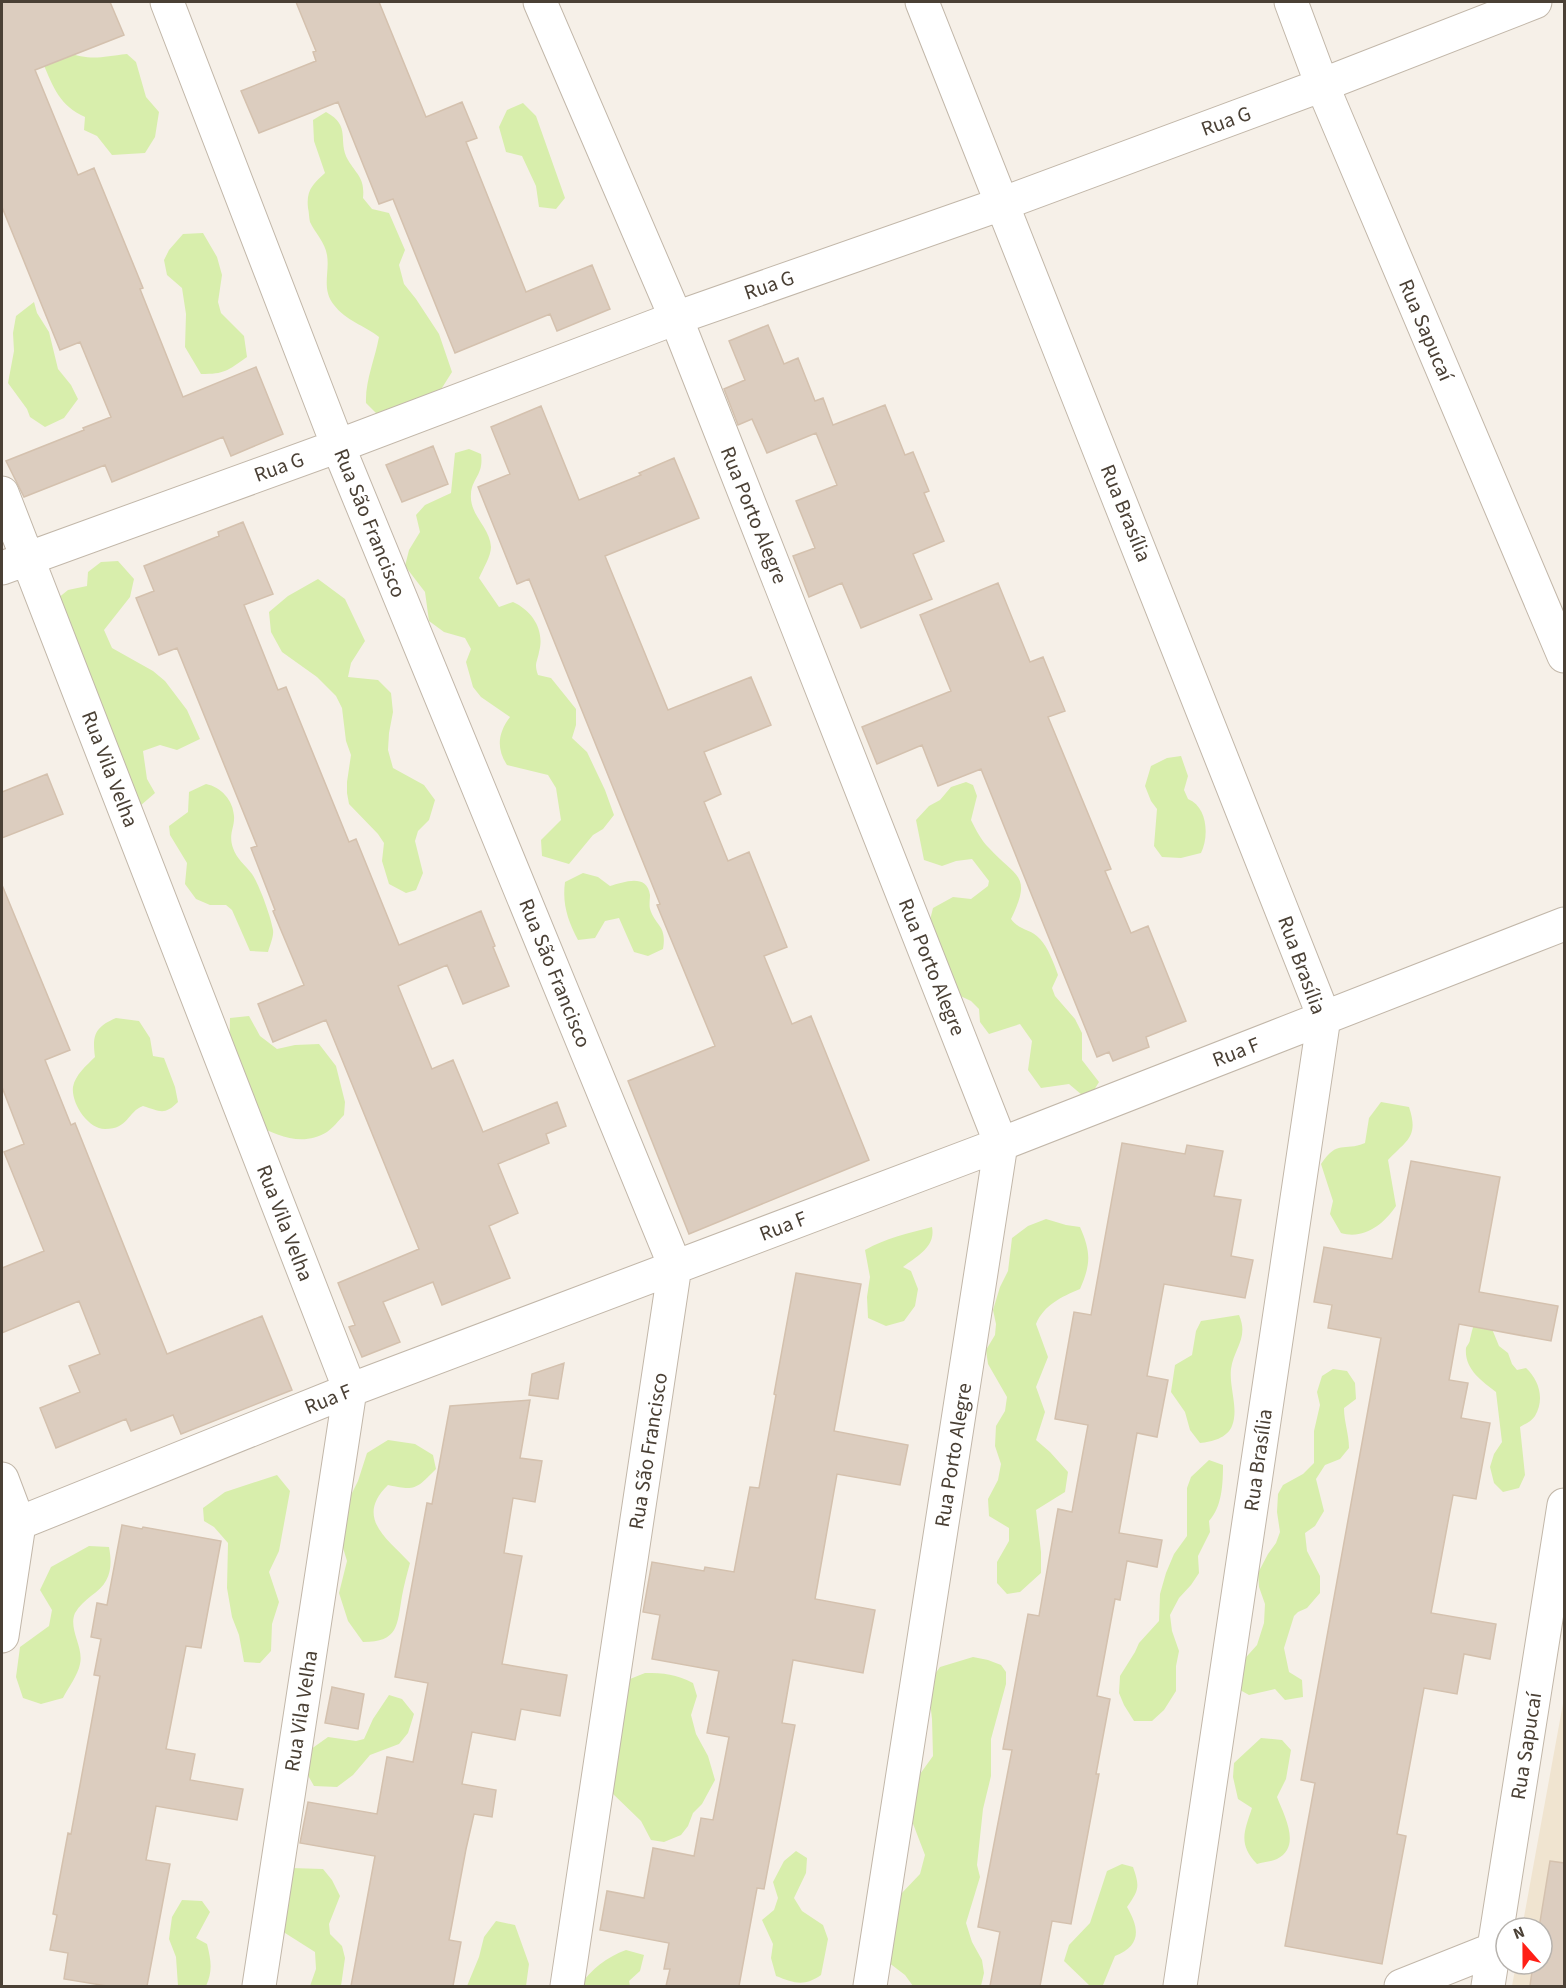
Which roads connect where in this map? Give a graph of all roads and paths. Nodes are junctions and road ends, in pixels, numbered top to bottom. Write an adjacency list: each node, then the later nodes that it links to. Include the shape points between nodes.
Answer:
1 (167, 2): 9 (street, Rua São Francisco)
2 (540, 2): 8 (street, Rua Porto Alegre)
3 (922, 2): 7 (street, Rua Brasília)
4 (1291, 2): 6 (street, Rua Sapucaí)
5 (1535, 2): 6 (street, Rua G)
6 (1322, 85): 7 (street, Rua G); 12 (street, Rua Sapucaí)
7 (1004, 203): 8 (street, Rua G); 14 (street, Rua Brasília)
8 (676, 318): 9 (street, Rua G); 15 (street, Rua Porto Alegre)
9 (338, 446): 11 (street, Rua G); 16 (street, Rua São Francisco)
10 (2, 493): 11 (street, Rua Vila Velha)
11 (15, 562): 17 (street, Rua Vila Velha)
12 (1564, 656)
13 (1564, 924): 14 (street, Rua F)
14 (1324, 1017): 15 (street, Rua F); 27 (street, Rua Brasília)
15 (1001, 1144): 16 (street, Rua F); 26 (street, Rua Porto Alegre)
16 (675, 1266): 17 (street, Rua F); 25 (street, Rua São Francisco)
17 (350, 1390): 20 (street, Rua F); 24 (street, Rua Vila Velha)
18 (2, 1479): 20 (street)
19 (1564, 1504): 22 (street, Rua Sapucaí)
20 (10, 1527): 21 (street)
21 (2, 1636)
22 (1499, 1916)
23 (1494, 1949): 28 (street); 29 (street, Rua Sapucaí)
24 (260, 1986)
25 (567, 1986)
26 (870, 1986)
27 (1180, 1986)
28 (1401, 1986)
29 (1488, 1986)

